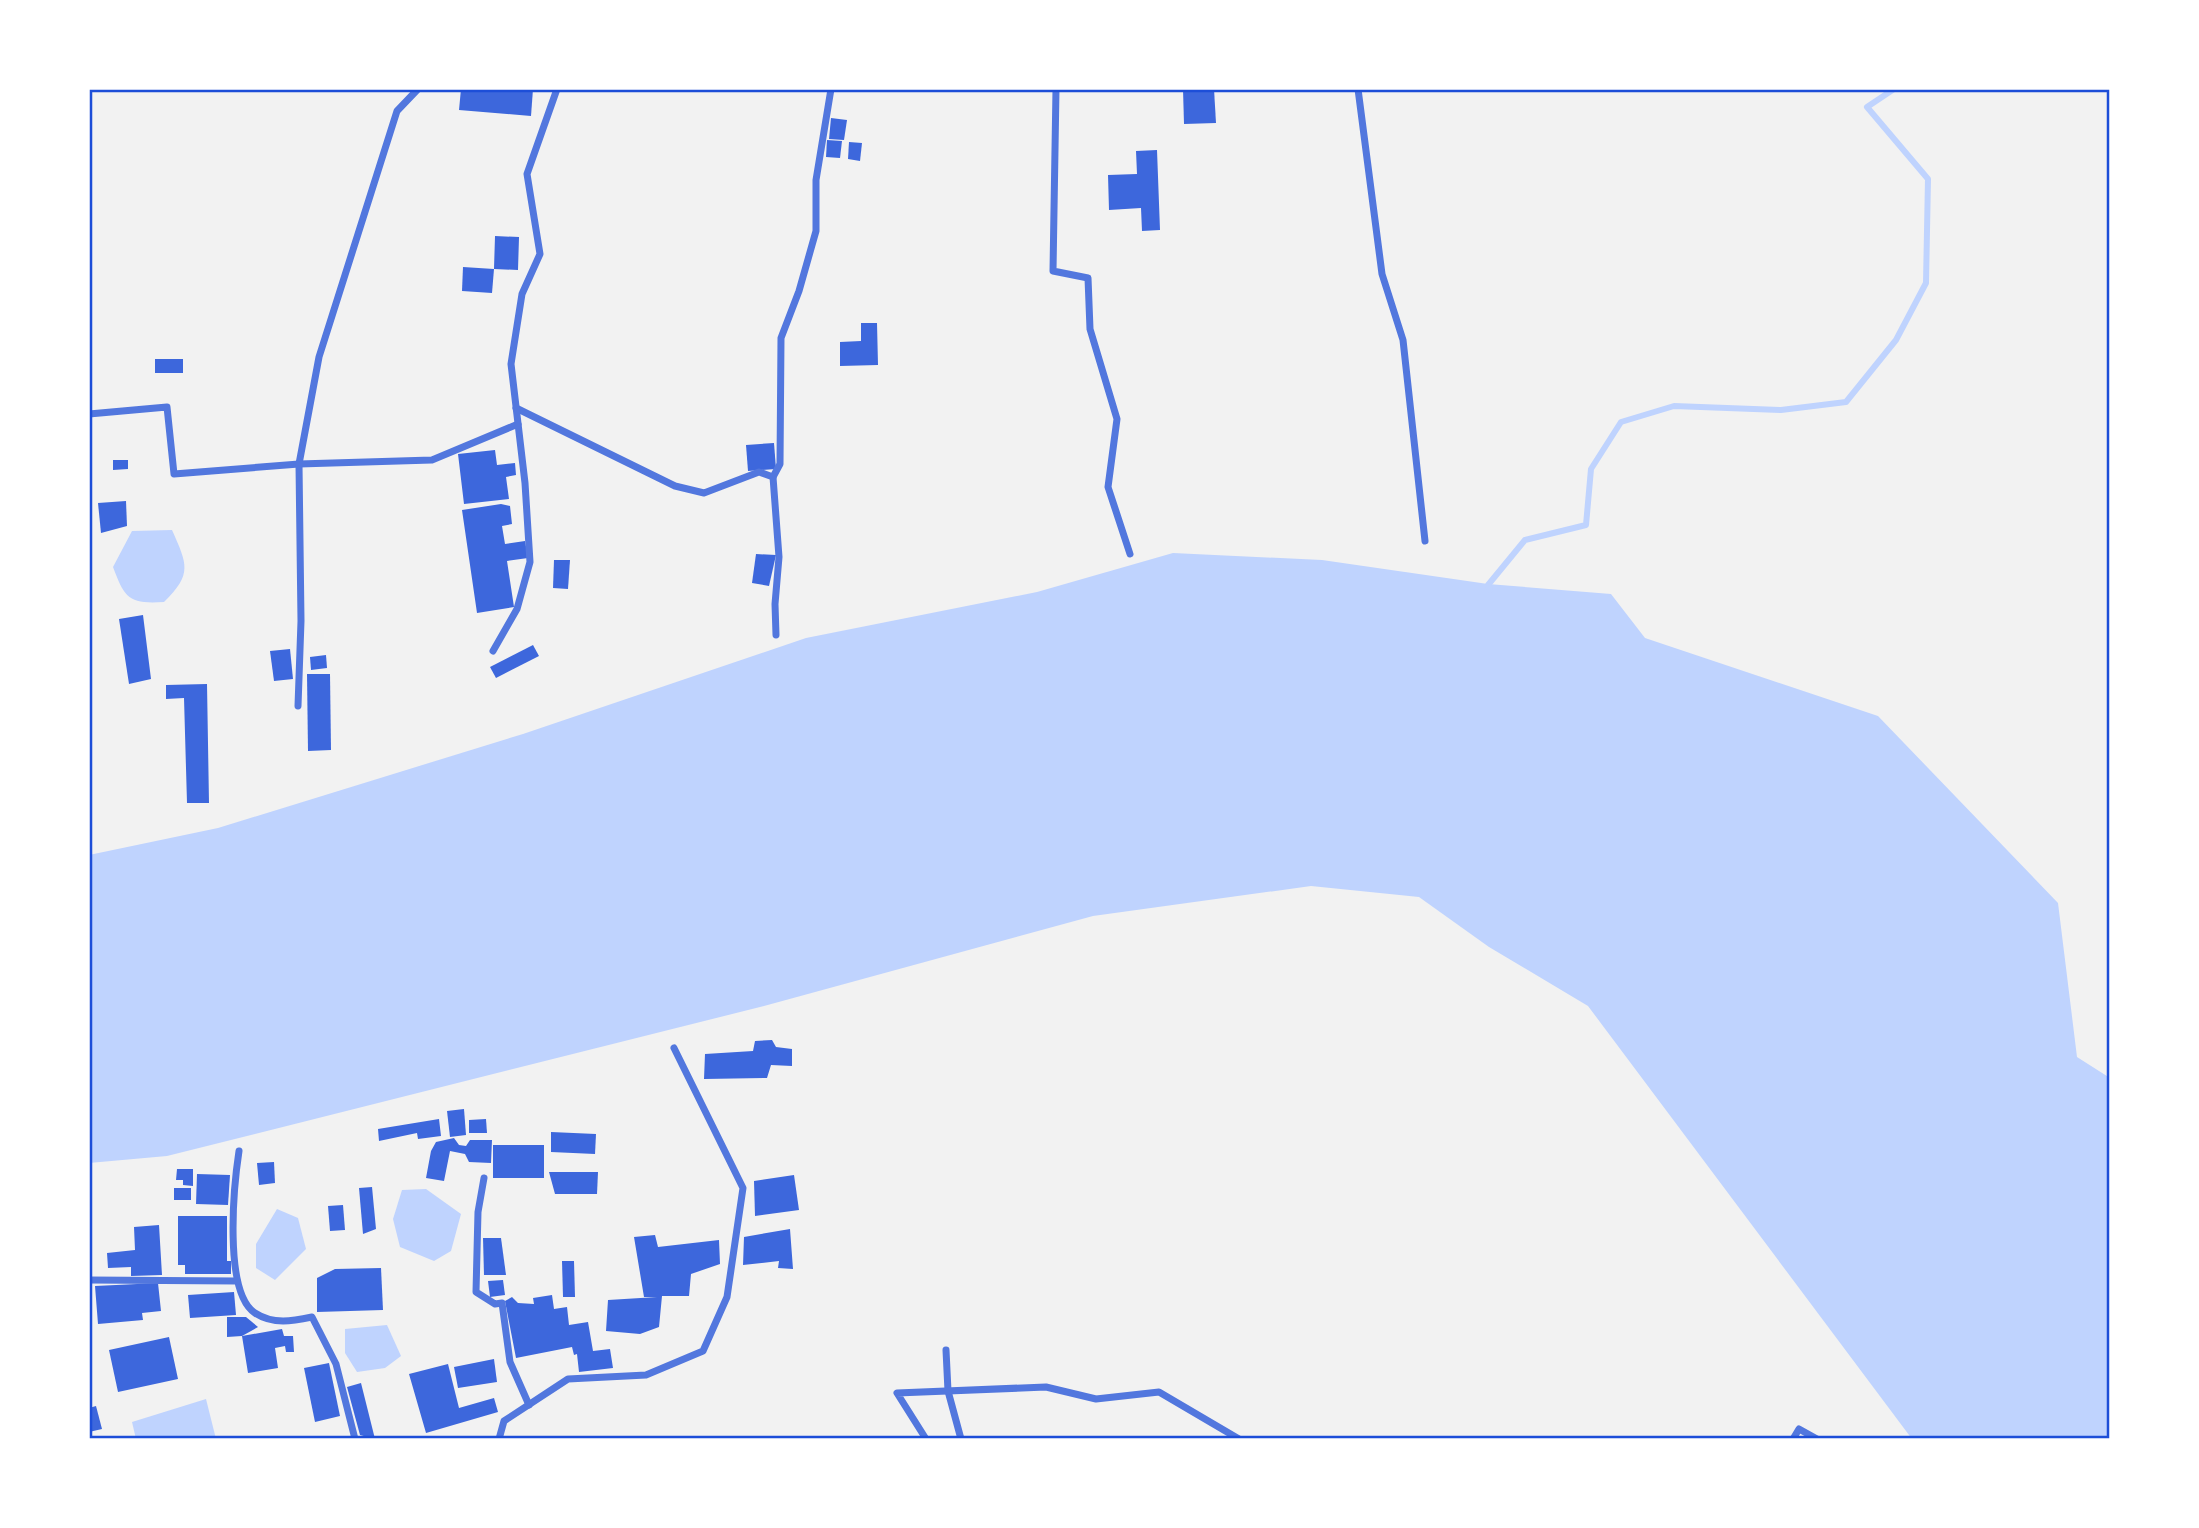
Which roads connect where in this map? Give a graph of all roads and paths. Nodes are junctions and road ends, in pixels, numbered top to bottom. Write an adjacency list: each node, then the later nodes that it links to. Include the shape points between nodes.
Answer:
1 (418, 89): 9 (street, via 397,111 388,137 320,357)
2 (558, 89): 6 (street, via 527,174 540,254 522,295 511,364)
3 (831, 89): 10 (street, via 817,180 816,230 781,338 780,464)
4 (1056, 89): 12 (street, via 1053,271 1088,278 1090,329 1116,419 1108,487)
5 (1358, 89): 11 (street, via 1382,274 1403,340)
6 (516, 408): 8 (street); 10 (street, via 675,486 704,493 759,472)
7 (89, 414): 9 (street, via 167,407 174,474)
8 (518, 424): 9 (street, via 432,460); 14 (street, via 530,562 517,610)
9 (299, 464): 15 (street)
10 (773, 477): 13 (street, via 779,557)
11 (1425, 541)
12 (1130, 554)
13 (776, 635)
14 (492, 650)
15 (298, 706)
16 (674, 1048): 23 (street, via 743,1188 727,1297 704,1351 646,1375 568,1379)
17 (239, 1151): 20 (street, via 234,1214)
18 (484, 1178): 23 (street, via 475,1292 495,1304 502,1303 510,1362)
19 (89, 1280): 20 (street)
20 (237, 1281): 24 (street, via 253,1312 285,1322 312,1317 336,1364)
21 (946, 1350): 22 (street)
22 (948, 1391): 26 (street, via 897,1392); 27 (street); 28 (street, via 1046,1387 1096,1399 1159,1392)
23 (529, 1405): 25 (street, via 504,1420)
24 (355, 1439)
25 (499, 1439)
26 (926, 1439)
27 (961, 1439)
28 (1239, 1439)
29 (1793, 1439): 30 (street, via 1799,1429)
30 (1817, 1439)

